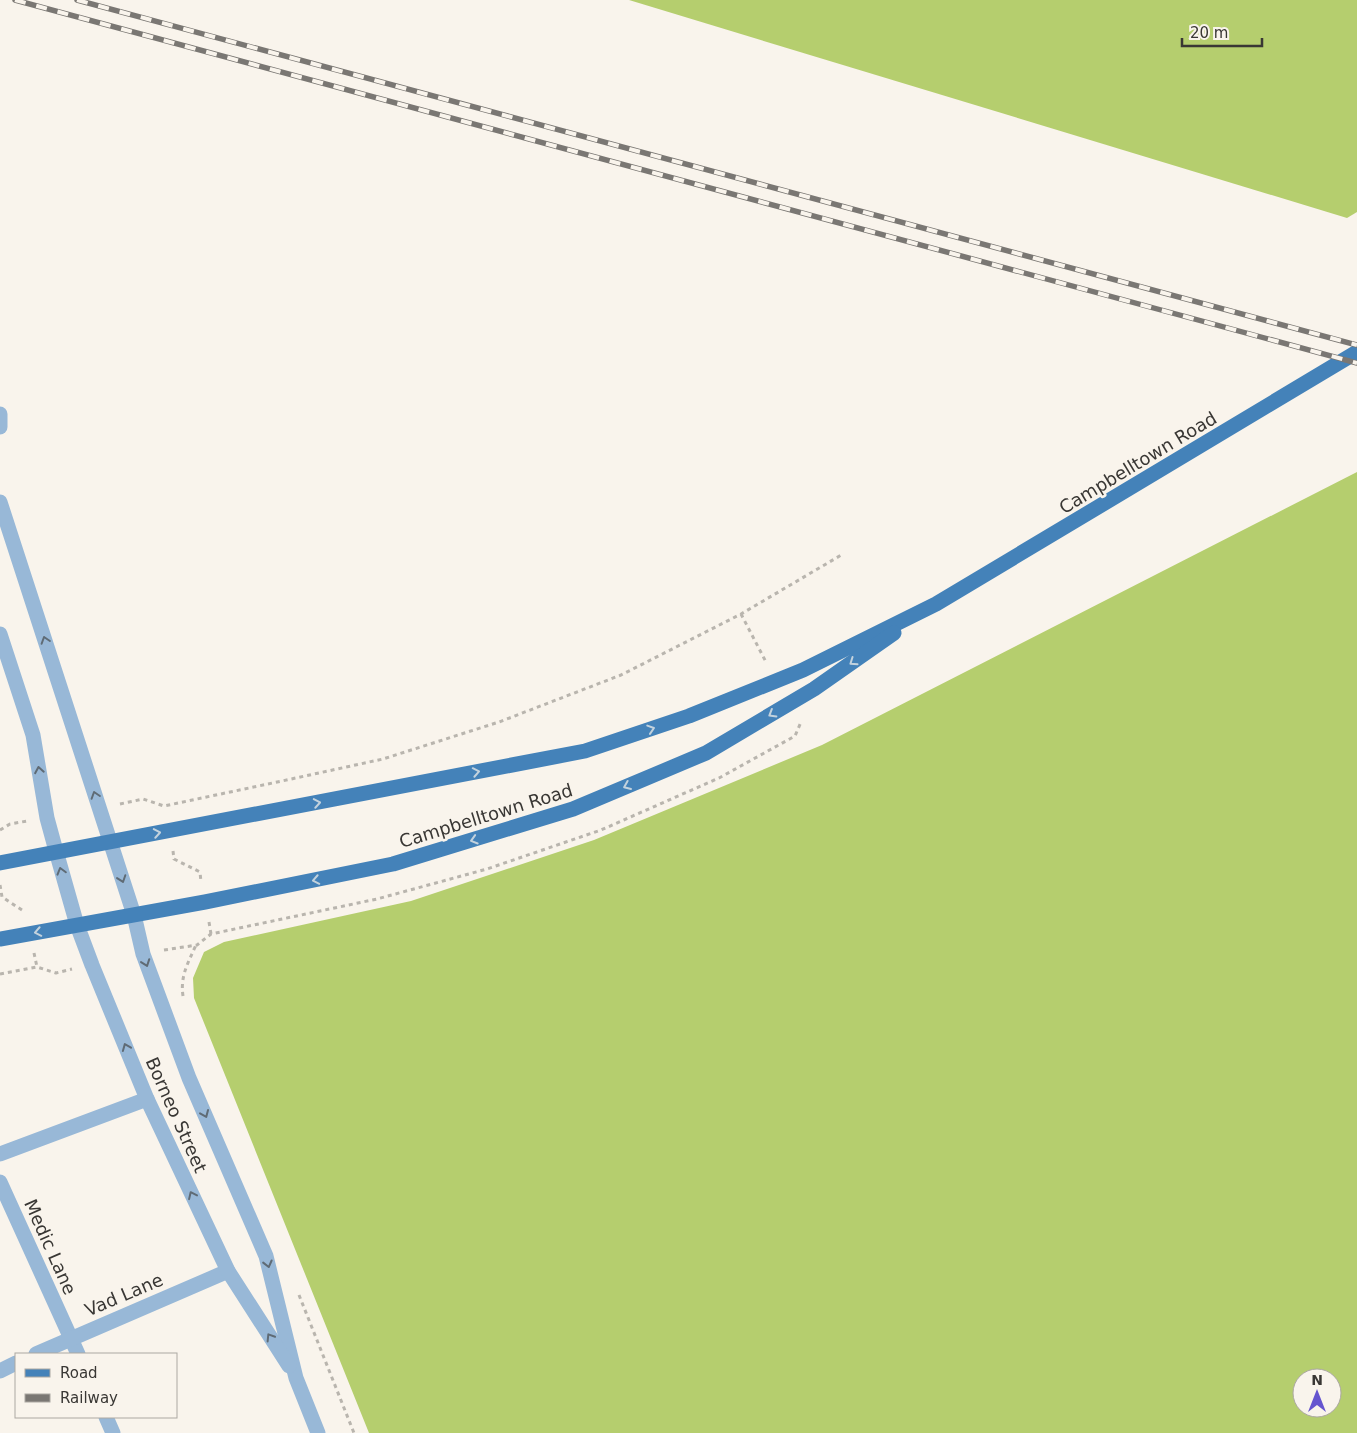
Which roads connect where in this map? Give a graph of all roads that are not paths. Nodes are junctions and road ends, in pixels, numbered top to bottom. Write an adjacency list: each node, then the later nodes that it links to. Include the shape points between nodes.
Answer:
1 (1357, 352): 5 (main road, Campbelltown Road)
2 (0, 414): 3 (street)
3 (0, 427)
4 (0, 502): 7 (street, Borneo Street, one-way to 4)
5 (936, 604): 7 (main road, Campbelltown Road, one-way to 5, via 585,750 689,716 803,670); 10 (main road, Campbelltown Road, one-way to 10, via 814,689 706,753 573,810 392,864)
6 (0, 634): 8 (street, Borneo Street, one-way to 6, via 33,735)
7 (109, 842): 8 (main road, Campbelltown Road); 10 (street, Borneo Street, one-way to 10)
8 (56, 852): 9 (main road, Campbelltown Road); 11 (street, Borneo Street, one-way to 8)
9 (0, 863)
10 (134, 915): 11 (main road, Campbelltown Road); 22 (street, Borneo Street, one-way to 22, via 143,954 189,1078 266,1256)
11 (77, 925): 12 (main road, Campbelltown Road, one-way to 12); 13 (street, Borneo Street, one-way to 11)
12 (0, 939)
13 (147, 1099): 14 (street); 16 (street, Borneo Street, one-way to 13)
14 (0, 1154)
15 (0, 1182): 17 (street, Medic Lane)
16 (228, 1270): 17 (street, Vad Lane); 22 (street, Borneo Street, one-way to 16)
17 (71, 1338): 18 (street, Vad Lane); 19 (street, Medic Lane)
18 (38, 1353)
19 (78, 1353)
20 (15, 1364): 21 (street)
21 (0, 1371)
22 (296, 1378): 25 (street, Borneo Street)
23 (106, 1418): 24 (street)
24 (113, 1433)
25 (318, 1433)

